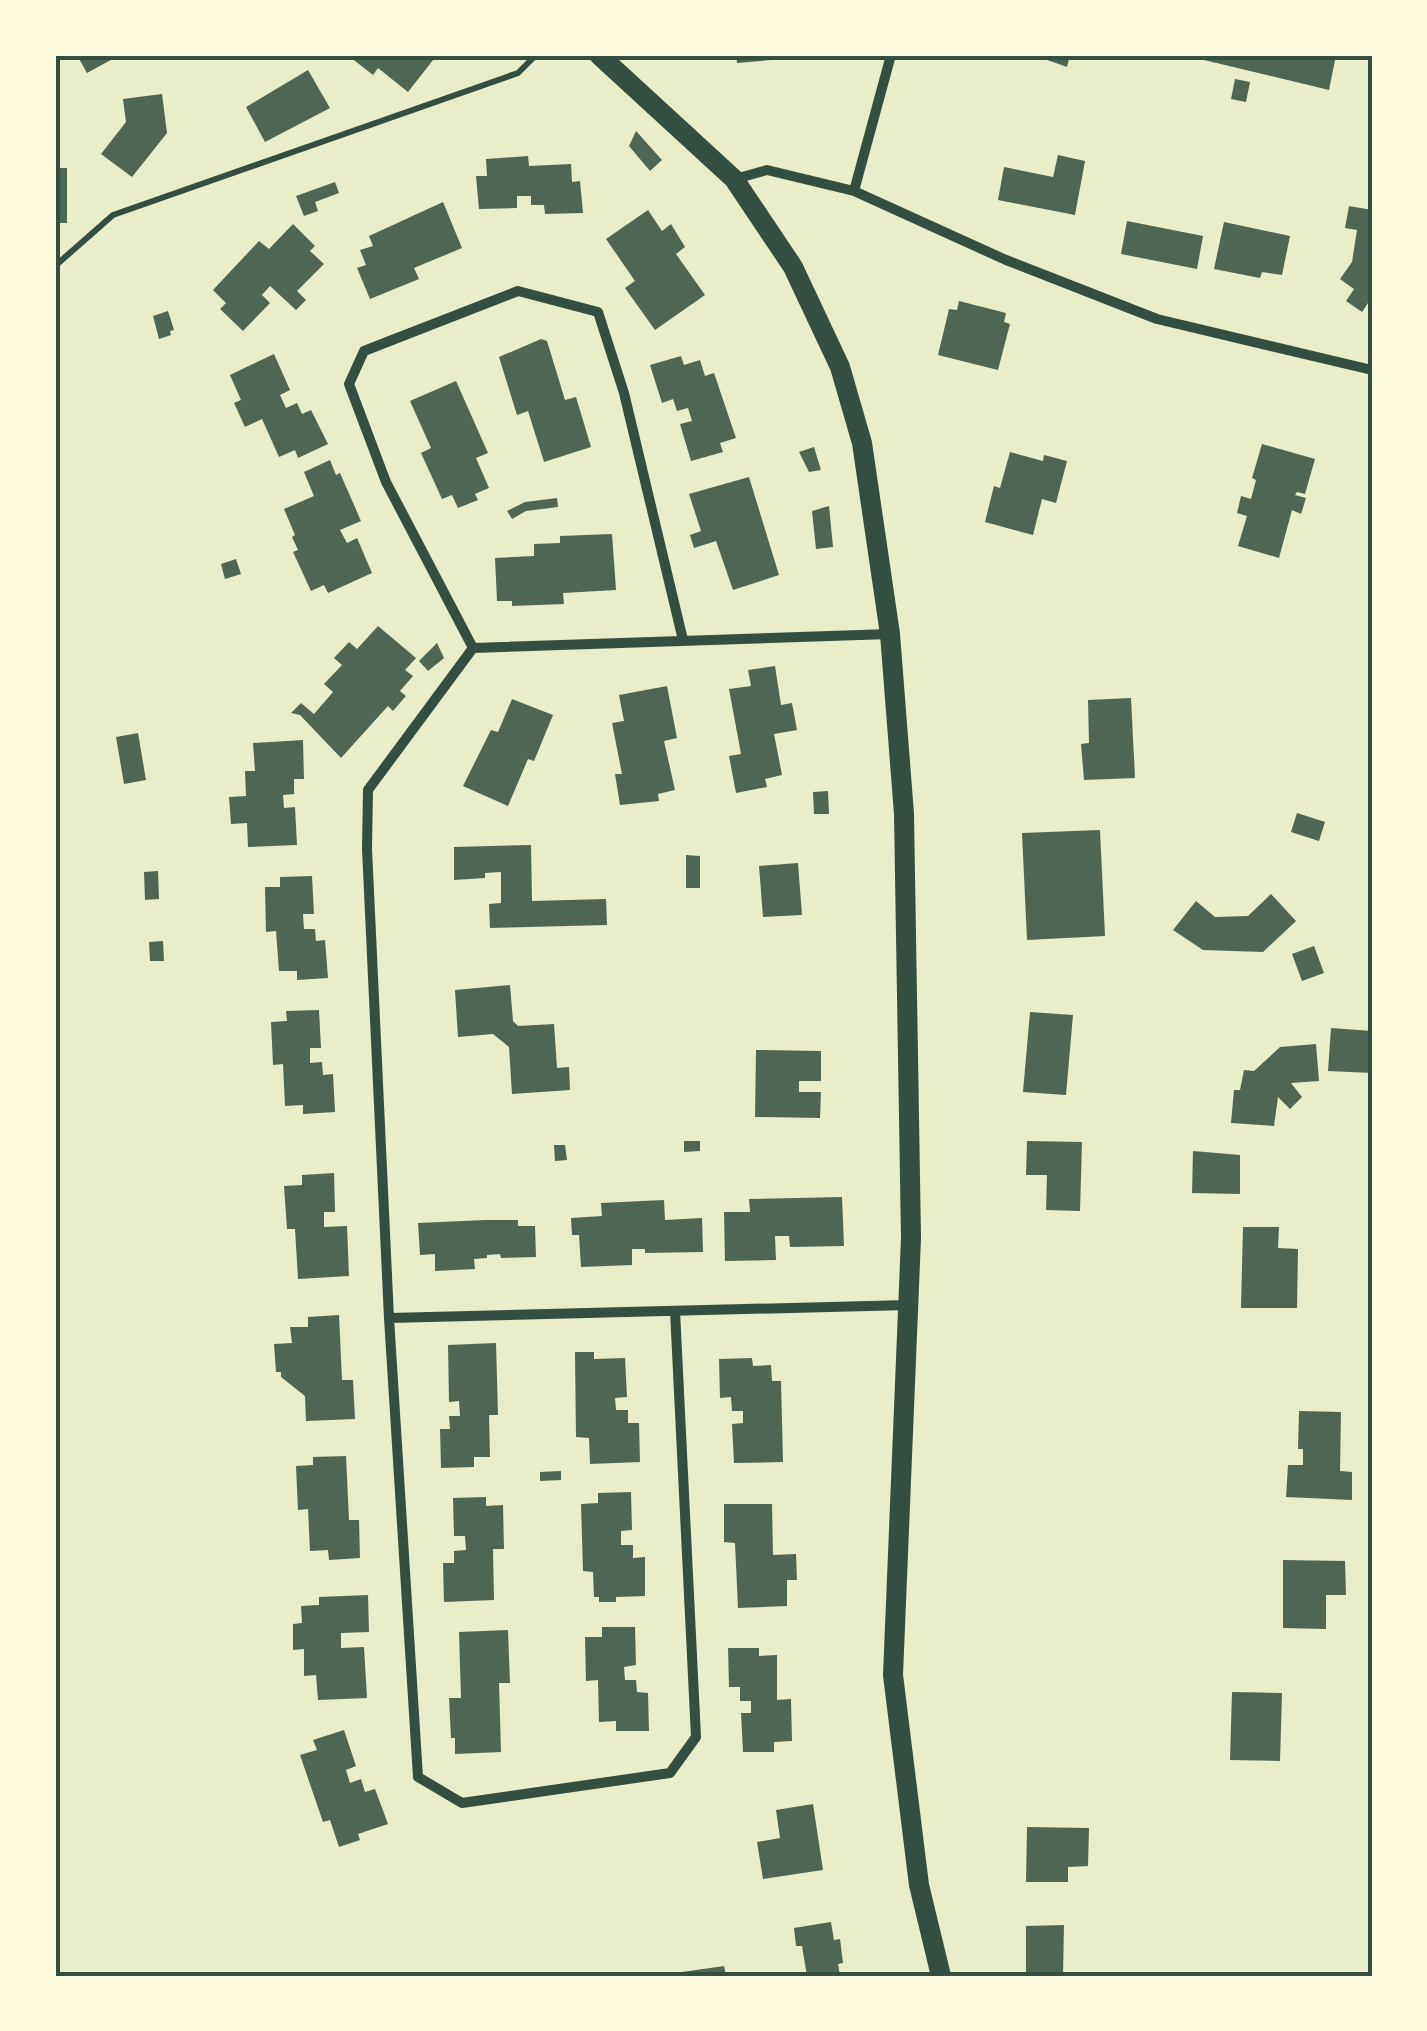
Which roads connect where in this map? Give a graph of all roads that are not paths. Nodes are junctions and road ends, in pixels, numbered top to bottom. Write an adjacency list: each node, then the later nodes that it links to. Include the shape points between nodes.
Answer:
1 (600, 55): 3 (main road)
2 (891, 55): 4 (street)
3 (734, 180): 4 (street, via 767,170); 6 (main road, via 793,267 840,367 862,442)
4 (854, 190): 5 (street, via 1157,320)
5 (1372, 370)
6 (890, 634): 7 (street); 9 (main road, via 904,814)
7 (683, 640): 8 (street); 8 (street, via 624,392 598,312 518,291 364,351 350,384 386,482)
8 (473, 648): 11 (street, via 368,790)
9 (909, 1306): 10 (street); 12 (main road, via 893,1675 919,1885)
10 (675, 1311): 11 (street); 11 (street, via 696,1737 670,1773 462,1803 418,1777)
11 (389, 1318)
12 (941, 1976)

